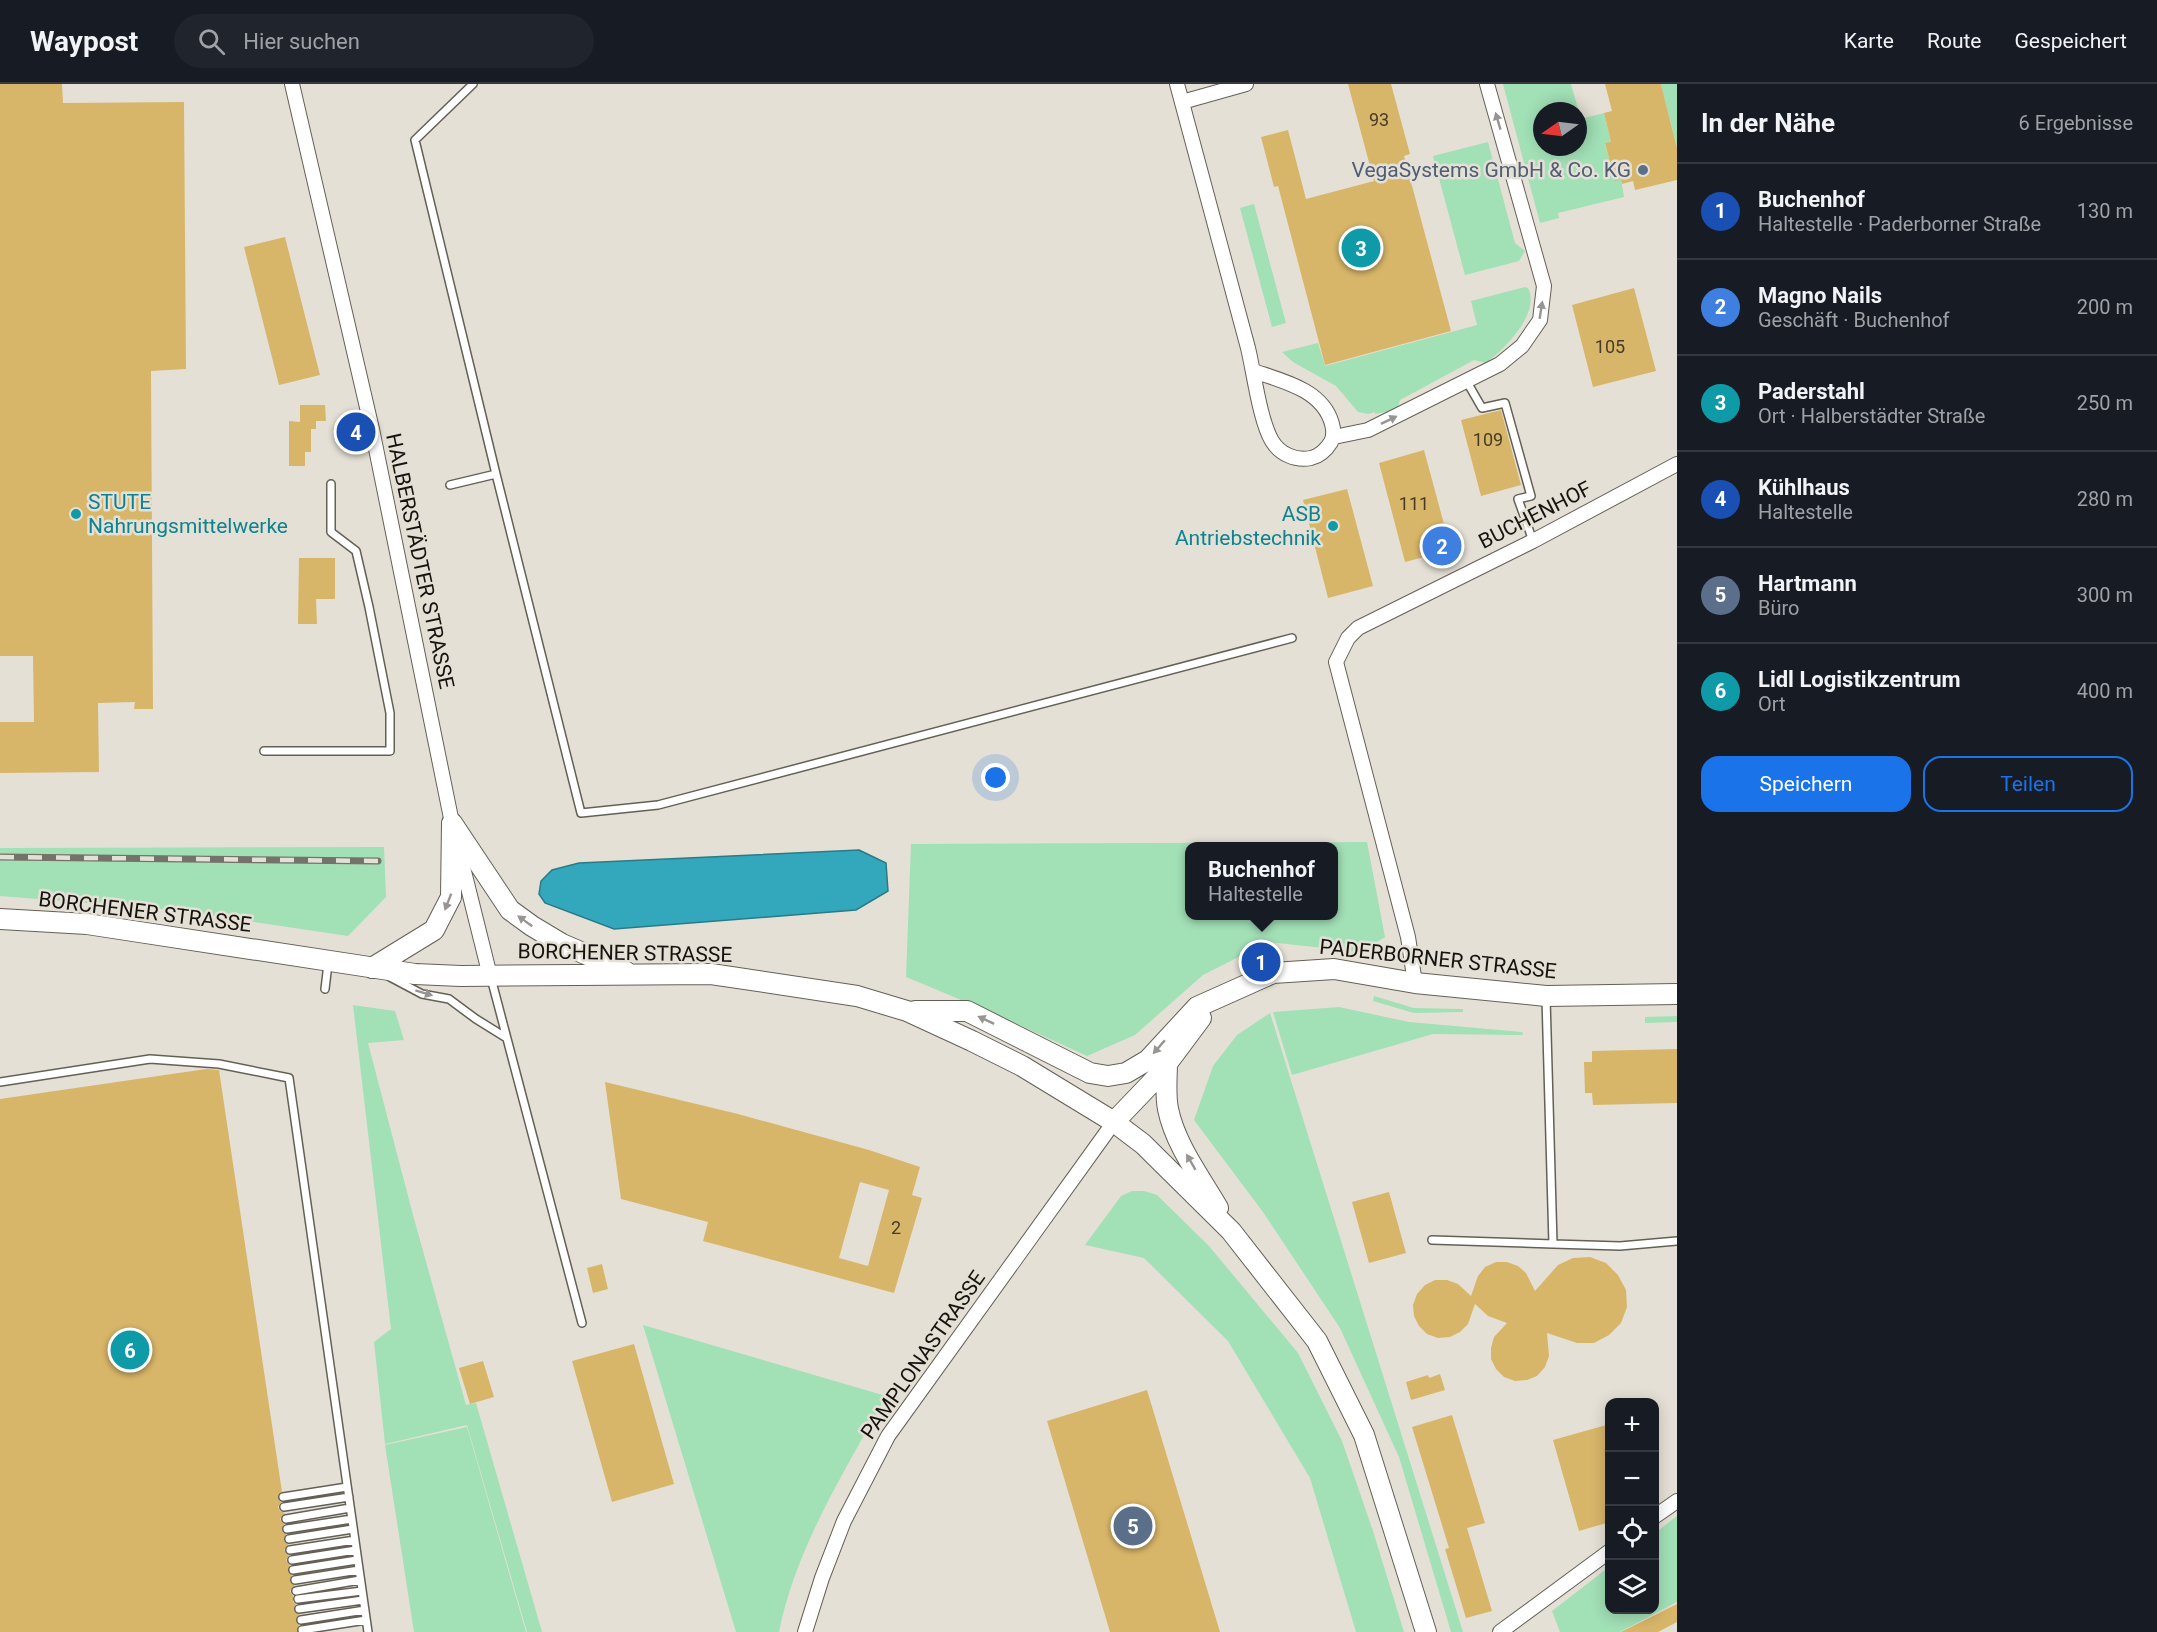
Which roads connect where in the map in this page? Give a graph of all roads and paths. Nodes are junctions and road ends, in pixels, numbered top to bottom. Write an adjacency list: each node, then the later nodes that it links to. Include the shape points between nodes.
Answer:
1 (292, 84): 17 (street, HALBERSTÄDTER STRASSE, via 372,429)
2 (473, 84): 11 (lane, via 415,140)
3 (1178, 84): 6 (street)
4 (1246, 84): 6 (street)
5 (1487, 84): 8 (street, one-way to 5, via 1500,364 1528,340 1540,320 1544,295)
6 (1182, 102): 7 (street)
7 (1253, 370): 9 (street, via 1319,400 1331,419); 9 (street, via 1266,424 1279,449 1295,459 1316,457)
8 (1467, 382): 9 (street, one-way to 8, via 1368,430); 14 (lane, via 1482,408 1505,403 1531,496 1518,499)
9 (1334, 437)
10 (1677, 464): 14 (street, BUCHENHOF)
11 (496, 474): 13 (lane); 15 (lane, via 581,813 657,805)
12 (331, 484): 16 (lane, via 331,532 356,550 369,607 390,713 390,751)
13 (450, 485)
14 (1533, 540): 23 (street, BUCHENHOF, via 1358,628 1347,638 1336,662 1408,937)
15 (1292, 638)
16 (264, 751)
17 (452, 823): 20 (main road, one-way to 20, via 451,897 434,930); 21 (main road, one-way to 17, via 562,944 510,910); 22 (street, HALBERSTÄDTER STRASSE)
18 (0, 919): 19 (main road, BORCHENER STRASSE, via 87,924)
19 (328, 961): 20 (main road, BORCHENER STRASSE); 24 (lane)
20 (372, 968): 22 (main road, BORCHENER STRASSE, via 415,974); 29 (lane, one-way to 29, via 422,994 449,999)
21 (633, 974): 22 (main road, BORCHENER STRASSE); 28 (main road, BORCHENER STRASSE, via 711,974 856,996)
22 (490, 976): 29 (lane)
23 (1415, 983): 26 (main road, PADERBORNER STRASSE); 27 (main road, PADERBORNER STRASSE, via 1334,969 1273,973)
24 (325, 989)
25 (1677, 994): 26 (main road, PADERBORNER STRASSE)
26 (1546, 996): 36 (lane)
27 (1219, 997): 28 (main road, one-way to 28, via 1197,1007 1148,1060 1126,1073 1108,1076 1090,1072 967,1011); 30 (main road, PADERBORNER STRASSE)
28 (907, 1011): 32 (main road, BORCHENER STRASSE, via 1022,1066)
29 (505, 1037): 37 (lane)
30 (1167, 1062): 32 (main road, PADERBORNER STRASSE); 33 (main road, one-way to 30, via 1173,1126 1167,1107)
31 (0, 1082): 38 (lane, via 150,1059 219,1064 290,1078)
32 (1114, 1122): 33 (main road, BORCHENER STRASSE, via 1143,1144); 70 (street, PAMPLONASTRASSE, via 888,1436 844,1521)
33 (1231, 1231): 71 (main road, BORCHENER STRASSE, via 1317,1341 1364,1435)
34 (1432, 1240): 36 (lane)
35 (1677, 1241): 36 (lane, via 1620,1246)
36 (1553, 1244)
37 (582, 1323)
38 (347, 1487): 39 (lane); 40 (lane)
39 (283, 1497)
40 (349, 1497): 42 (lane); 43 (lane)
41 (1677, 1501): 44 (street)
42 (284, 1507)
43 (350, 1508): 45 (lane); 46 (lane)
44 (1659, 1514)
45 (286, 1519)
46 (352, 1519): 47 (lane); 48 (lane)
47 (287, 1529)
48 (353, 1529): 49 (lane); 50 (lane)
49 (289, 1539)
50 (355, 1540): 51 (lane); 52 (lane)
51 (290, 1550)
52 (356, 1550): 54 (lane); 55 (lane)
53 (1605, 1555): 72 (street)
54 (292, 1560)
55 (357, 1560): 56 (lane); 57 (lane)
56 (293, 1570)
57 (359, 1570): 58 (lane); 59 (lane)
58 (295, 1580)
59 (360, 1580): 60 (lane); 61 (lane)
60 (296, 1591)
61 (362, 1591): 62 (lane); 63 (lane)
62 (298, 1599)
63 (363, 1600): 64 (lane); 65 (lane)
64 (299, 1609)
65 (365, 1610): 66 (lane); 67 (lane)
66 (301, 1620)
67 (366, 1620): 68 (lane); 69 (lane)
68 (302, 1630)
69 (365, 1632)
70 (805, 1632)
71 (1426, 1632)
72 (1500, 1632)

